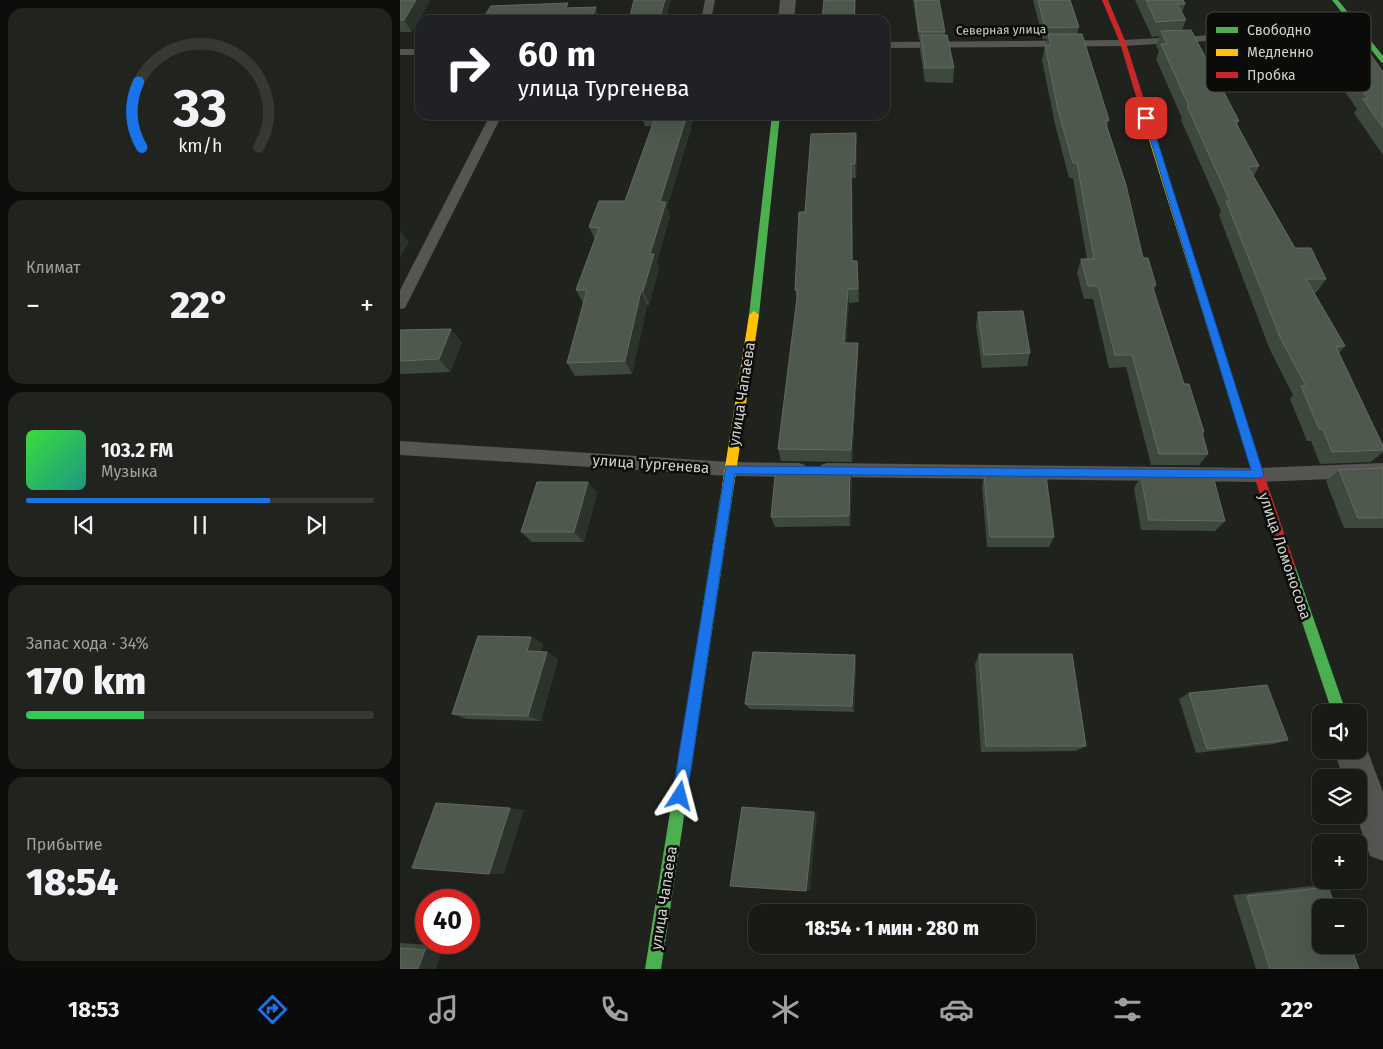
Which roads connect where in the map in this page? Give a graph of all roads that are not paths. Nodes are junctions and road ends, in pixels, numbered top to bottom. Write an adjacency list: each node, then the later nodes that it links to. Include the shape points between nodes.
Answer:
1 (710, 0): 6 (lane)
2 (788, 0): 7 (street)
3 (1105, 0): 9 (street, улица Ломоносова)
4 (1335, 0): 5 (street)
5 (1344, 12)
6 (707, 15)
7 (786, 15)
8 (1206, 38): 9 (lane, Северная улица)
9 (1122, 43): 10 (lane, Северная улица); 21 (street, улица Ломоносова)
10 (890, 45)
11 (1371, 47): 14 (street)
12 (400, 52): 13 (lane)
13 (415, 52)
14 (1383, 61)
15 (493, 120): 17 (lane)
16 (775, 120): 19 (street, улица Чапаева, via 752,328)
17 (400, 304)
18 (400, 448): 19 (lane, улица Тургенева)
19 (730, 469): 21 (lane, улица Тургенева); 25 (street, улица Чапаева)
20 (1383, 470): 21 (lane, улица Тургенева)
21 (1258, 475): 22 (street, улица Ломоносова)
22 (1335, 704)
23 (1354, 759): 24 (street)
24 (1383, 843)
25 (653, 969)

